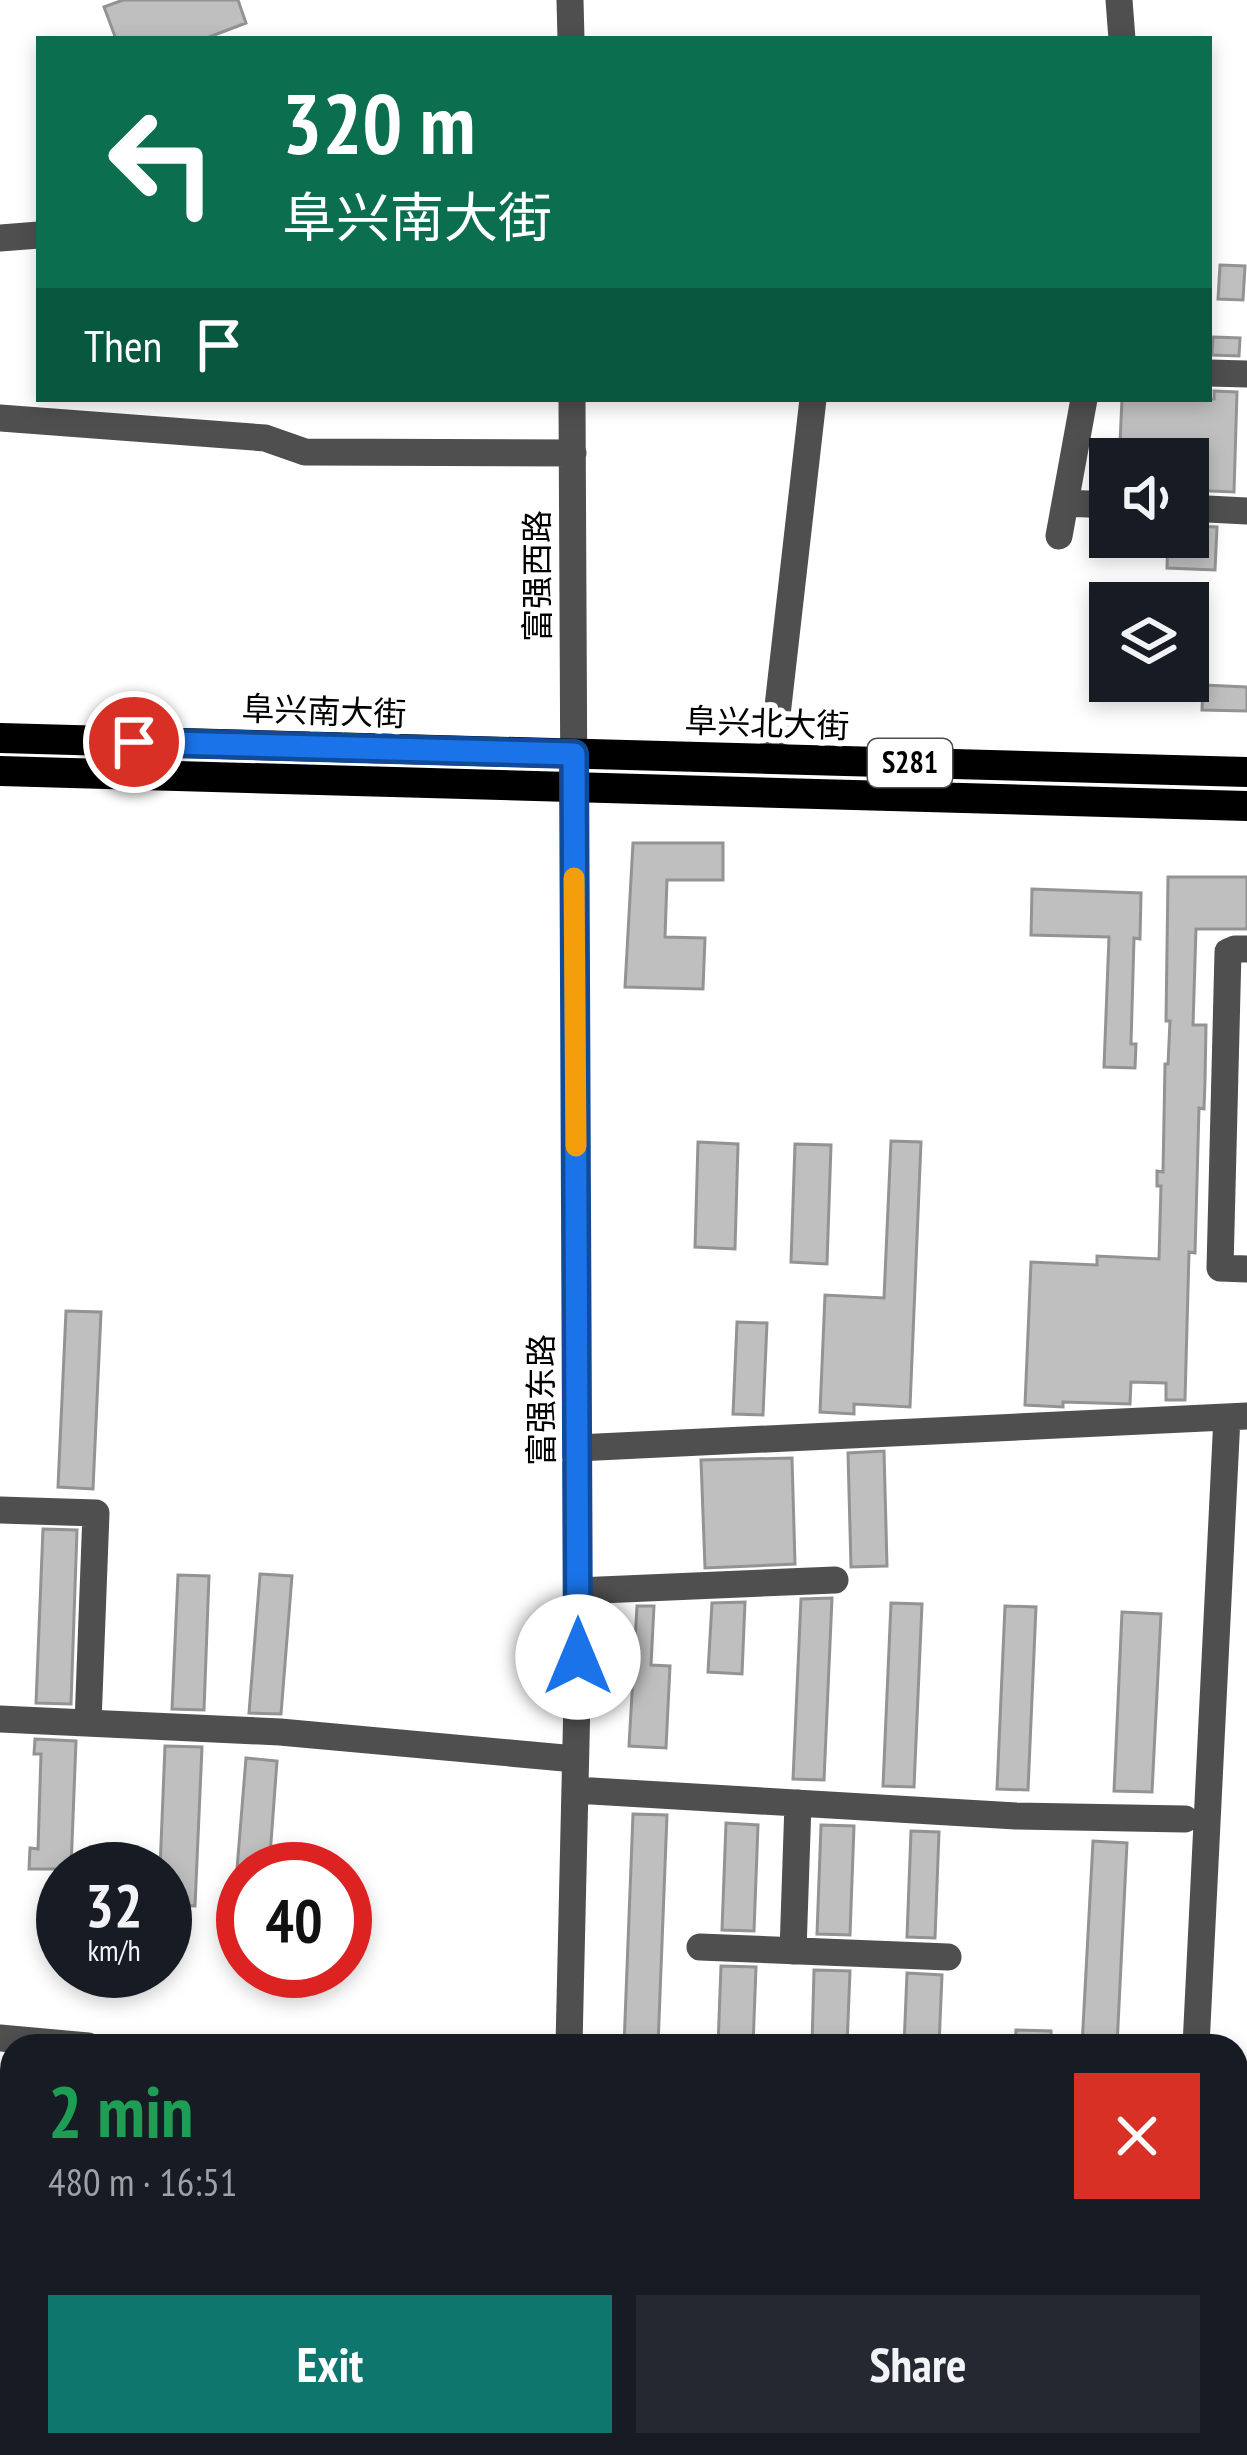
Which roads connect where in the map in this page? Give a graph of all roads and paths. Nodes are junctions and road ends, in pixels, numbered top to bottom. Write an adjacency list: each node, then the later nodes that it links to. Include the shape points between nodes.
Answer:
1 (570, 0): 3 (street)
2 (1119, 0): 4 (street)
3 (571, 36)
4 (1122, 36)
5 (36, 235): 6 (street)
6 (0, 238)
7 (1212, 373): 8 (street)
8 (1247, 374)
9 (572, 402): 14 (street, 富强西路)
10 (813, 402): 22 (street)
11 (1083, 402): 15 (street)
12 (113, 413): 13 (street); 14 (street, via 305,452)
13 (0, 418)
14 (573, 453): 21 (street, 富强西路)
15 (1065, 503): 16 (street); 19 (street)
16 (1089, 504)
17 (1209, 509): 18 (street)
18 (1247, 511)
19 (1059, 536)
20 (0, 738): 21 (main road, 阜兴南大街 / S281)
21 (574, 754): 22 (main road, 阜兴北大街 / S281); 25 (street, 富强东路)
22 (772, 759): 24 (main road, 阜兴北大街 / S281)
23 (0, 771): 25 (main road, 阜兴南大街 / S281)
24 (1247, 772)
25 (574, 787): 26 (main road, 阜兴北大街 / S281); 30 (street, 富强东路)
26 (1247, 806)
27 (1247, 949): 28 (street, via 1228,952 1220,1268)
28 (1247, 1269)
29 (1237, 1416): 30 (street); 44 (street)
30 (577, 1448): 33 (street, 富强东路)
31 (0, 1510): 35 (street, via 96,1514)
32 (835, 1580): 33 (street)
33 (578, 1591): 36 (street, 富强东路)
34 (0, 1719): 35 (street)
35 (88, 1723): 36 (street)
36 (575, 1759): 37 (street, 富强东路)
37 (574, 1790): 38 (street); 43 (street, 富强东路)
38 (798, 1803): 39 (street); 41 (street)
39 (1185, 1819)
40 (700, 1947): 41 (street)
41 (793, 1951): 42 (street)
42 (948, 1957)
43 (568, 2034)
44 (1197, 2034)

